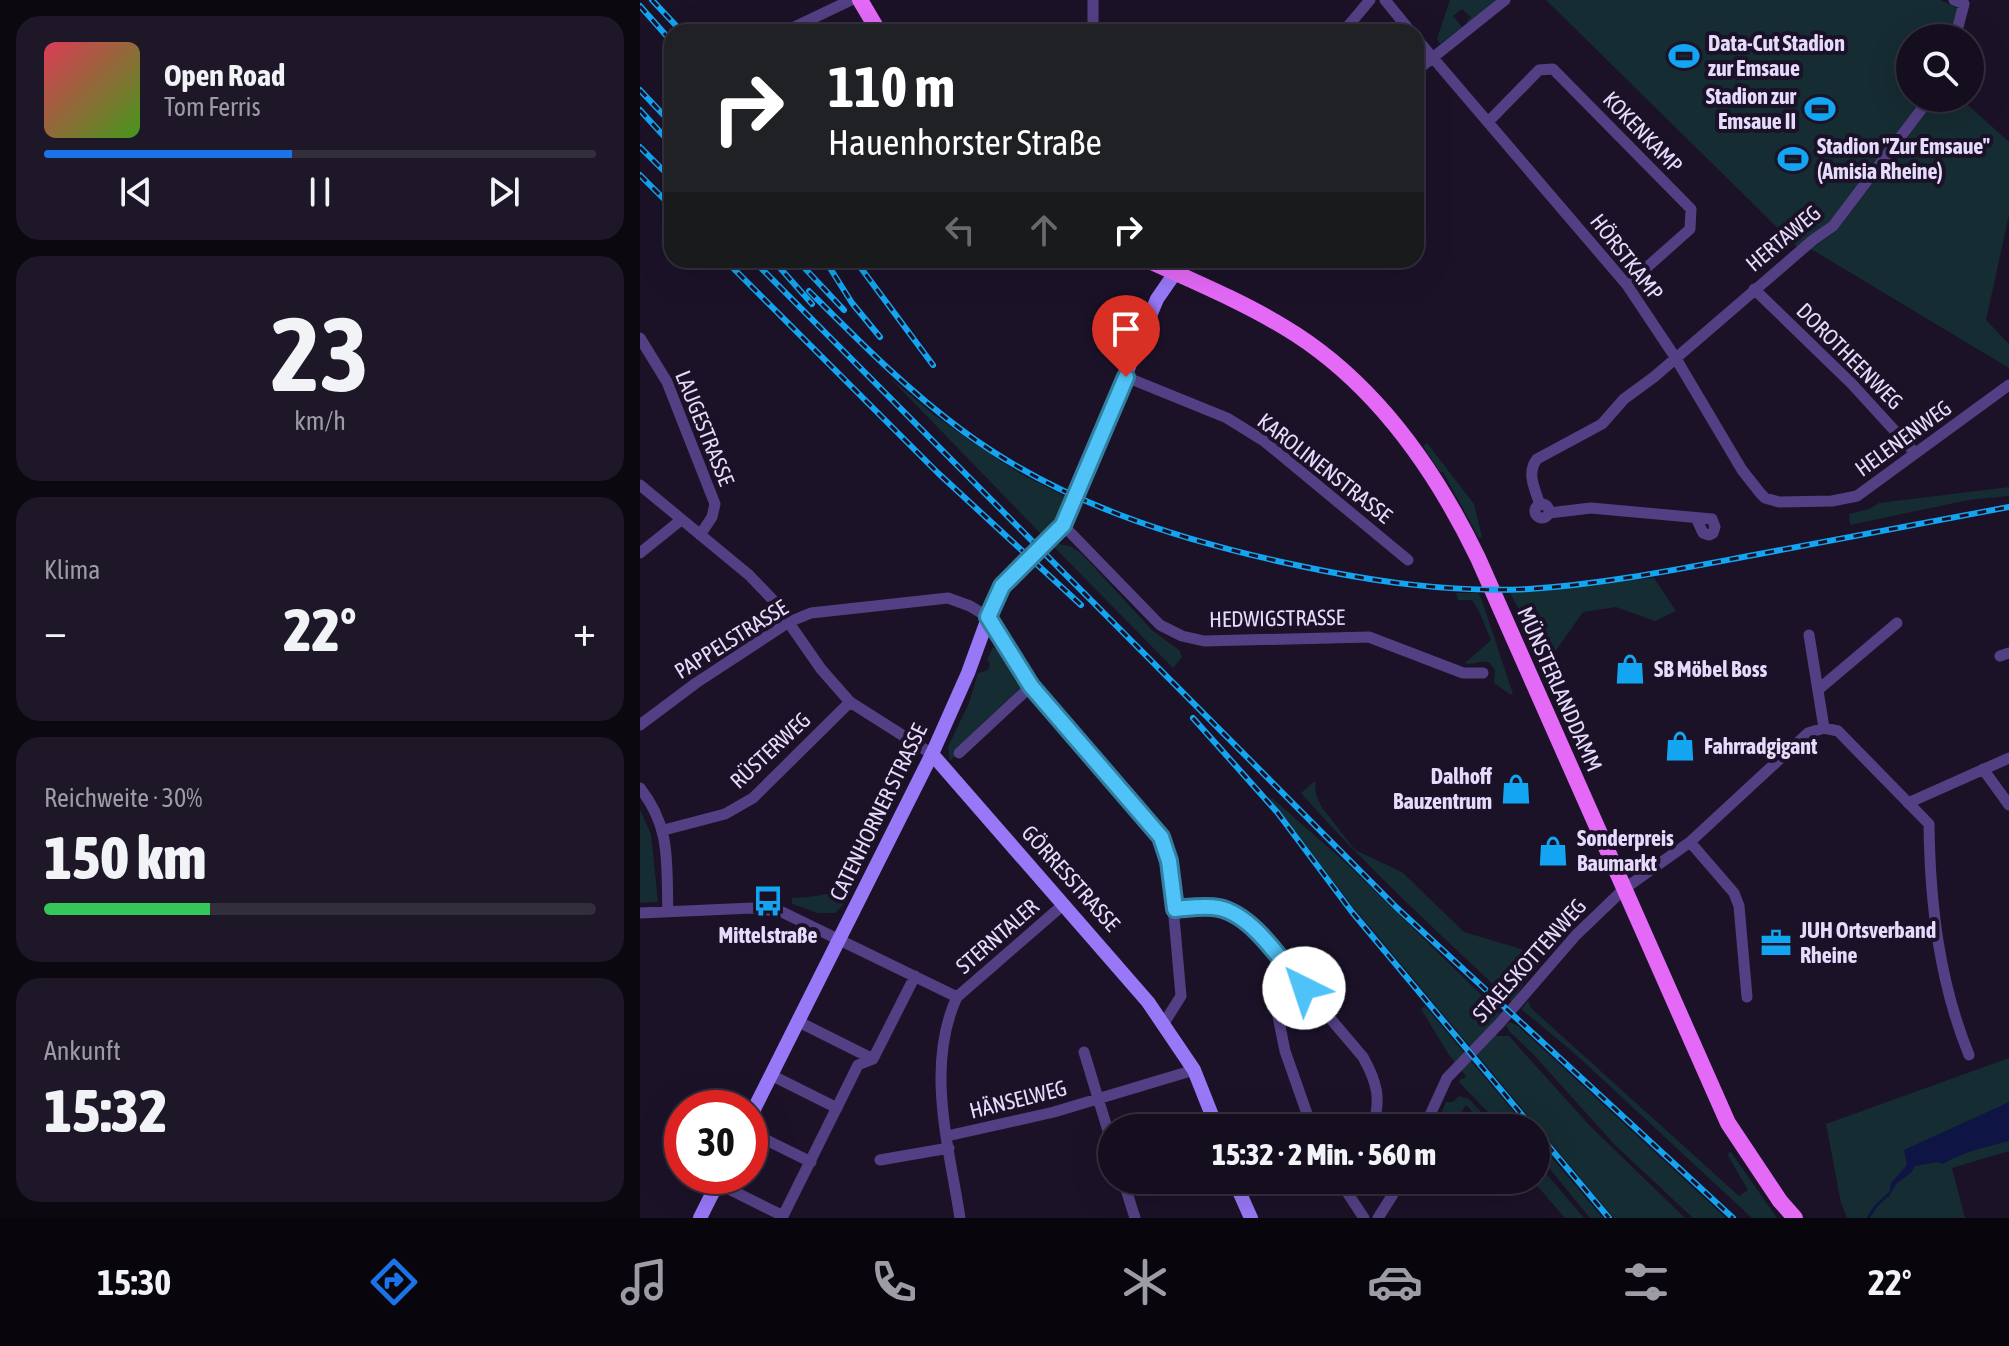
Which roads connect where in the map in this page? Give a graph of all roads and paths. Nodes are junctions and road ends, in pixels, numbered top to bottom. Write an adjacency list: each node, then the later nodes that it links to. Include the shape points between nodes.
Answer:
1 (851, 0): 8 (street)
2 (860, 0): 9 (main road)
3 (1093, 0): 10 (street)
4 (1370, 0): 11 (street)
5 (1385, 0): 12 (street)
6 (1505, 0): 15 (street)
7 (1954, 0): 13 (street, via 1964,4)
8 (801, 24)
9 (874, 24)
10 (1093, 24)
11 (1350, 24)
12 (1404, 24)
13 (1959, 24)
14 (1424, 48): 15 (street, HÖRSTKAMP)
15 (1432, 58): 16 (street); 18 (street, HÖRSTKAMP)
16 (1424, 64)
17 (1919, 112): 23 (street, HERTAWEG, via 1833,226)
18 (1489, 121): 22 (street, HÖRSTKAMP); 22 (street, KOKENKAMP, via 1539,70 1553,69 1691,209 1690,229)
19 (1164, 268): 21 (main road, MÜNSTERLANDDAMM)
20 (1180, 268): 21 (street)
21 (1175, 273): 26 (street, via 1157,299); 56 (main road, MÜNSTERLANDDAMM, via 1305,341 1359,386 1417,452 1472,544)
22 (1627, 285): 25 (street, HÖRSTKAMP)
23 (1754, 289): 25 (street, HERTAWEG); 28 (street, DOROTHEENWEG)
24 (640, 338): 34 (street, LAUGESTRASSE, via 667,382 715,504)
25 (1675, 357): 30 (street, HÖRSTKAMP, via 1742,470); 31 (street, HERTAWEG, via 1602,424 1537,459 1531,476 1544,509)
26 (1126, 377): 33 (street); 36 (street, KAROLINENSTRASSE, via 1227,418 1264,441)
27 (2009, 385): 28 (street, HELENENWEG)
28 (1915, 453): 30 (street, HELENENWEG, via 1848,500)
29 (640, 485): 32 (street)
30 (1765, 498)
31 (1696, 518)
32 (681, 520): 34 (street); 35 (street)
33 (1063, 525): 37 (street, CATENHORNER STRASSE, via 1002,586); 41 (street, HEDWIGSTRASSE, via 1160,625 1182,636 1204,641 1369,637 1463,673)
34 (700, 535): 38 (street, via 749,575)
35 (640, 553)
36 (1408, 560)
37 (988, 617): 38 (street, PAPPELSTRASSE, via 948,598 811,613); 42 (street); 48 (street, CATENHORNER STRASSE)
38 (789, 622): 44 (street); 45 (street, PAPPELSTRASSE)
39 (1897, 623): 43 (street)
40 (1809, 635): 43 (street)
41 (1483, 673)
42 (1031, 686): 47 (street); 58 (street, via 1161,837)
43 (1819, 689): 46 (street)
44 (850, 702): 48 (street); 54 (street, RÜSTERWEG, via 753,798 725,814)
45 (640, 725)
46 (1824, 728): 52 (street, via 1838,731); 55 (street, STAELSKOTTENWEG, via 1808,733)
47 (959, 753)
48 (932, 754): 57 (street, GÖRRESSTRASSE); 61 (street, CATENHORNER STRASSE)
49 (2009, 758): 50 (street)
50 (1983, 769): 52 (street); 53 (street)
51 (640, 788): 54 (street)
52 (1908, 803): 69 (street, via 1929,824 1935,929)
53 (2009, 805)
54 (664, 830): 59 (street)
55 (1690, 842): 56 (street, STAELSKOTTENWEG); 65 (street, via 1739,906)
56 (1624, 889): 80 (street, STAELSKOTTENWEG, via 1557,954 1454,1070); 98 (main road, MÜNSTERLANDDAMM, via 1728,1123)
57 (1064, 904): 64 (street, STERNTALER); 67 (street, GÖRRESSTRASSE)
58 (1175, 909): 62 (street, via 1235,912); 67 (street, via 1181,996)
59 (668, 912): 60 (street); 61 (street, via 769,909)
60 (640, 913)
61 (840, 938): 63 (street); 66 (street, CATENHORNER STRASSE)
62 (1284, 965): 78 (street, via 1271,982 1285,1051); 79 (street, via 1363,1057 1375,1078)
63 (915, 976): 64 (street); 70 (street)
64 (957, 997): 82 (street, via 942,1043 941,1093)
65 (1747, 997)
66 (799, 1022): 70 (street); 72 (street, CATENHORNER STRASSE)
67 (1168, 1028): 71 (street, GÖRRESSTRASSE)
68 (1084, 1052): 74 (street, HÄNSELWEG)
69 (1969, 1055)
70 (873, 1059): 75 (street, via 858,1065)
71 (1194, 1070): 74 (street, HÄNSELWEG); 77 (street, GÖRRESSTRASSE)
72 (771, 1075): 73 (street, CATENHORNER STRASSE); 75 (street)
73 (764, 1090)
74 (1098, 1099): 76 (street); 82 (street, HÄNSELWEG)
75 (837, 1108): 84 (street)
76 (1103, 1114)
77 (1211, 1114)
78 (1307, 1114)
79 (1377, 1114)
80 (1430, 1114)
81 (768, 1141): 84 (street)
82 (948, 1142): 83 (street, HÄNSELWEG); 93 (street)
83 (880, 1160)
84 (811, 1162): 91 (street)
85 (712, 1194): 92 (street)
86 (743, 1194): 91 (street)
87 (1127, 1194): 94 (street)
88 (1240, 1194): 95 (street)
89 (1348, 1194): 96 (street)
90 (1393, 1194): 97 (street)
91 (782, 1217)
92 (700, 1218)
93 (960, 1218)
94 (1135, 1218)
95 (1251, 1218)
96 (1364, 1218)
97 (1378, 1218)
98 (1795, 1218)

